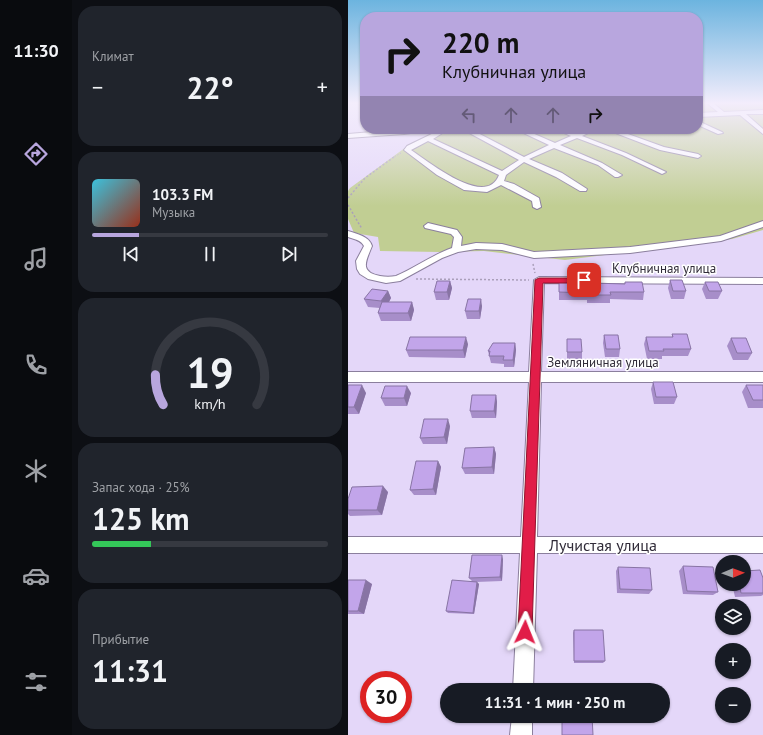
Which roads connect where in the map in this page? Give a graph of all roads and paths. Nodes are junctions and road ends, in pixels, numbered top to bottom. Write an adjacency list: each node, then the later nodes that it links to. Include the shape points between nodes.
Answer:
1 (431, 137): 7 (street)
2 (482, 137): 11 (street)
3 (537, 137): 8 (street)
4 (575, 137): 8 (street)
5 (581, 137): 12 (street)
6 (630, 137): 10 (street, via 662,149)
7 (428, 139): 9 (street); 13 (street)
8 (557, 146): 11 (street); 14 (street, via 600,164)
9 (405, 148): 15 (street, via 440,173 467,188 487,190); 17 (path, via 363,178)
10 (698, 156)
11 (525, 159): 13 (street); 16 (street)
12 (662, 172)
13 (503, 174): 15 (street)
14 (618, 175)
15 (500, 182): 19 (street, via 536,200)
16 (583, 189)
17 (348, 198)
18 (348, 205): 23 (path, via 363,232)
19 (537, 207)
20 (763, 224): 25 (street, via 721,238 630,250)
21 (428, 226): 24 (street, via 454,232 458,237)
22 (348, 234): 23 (street)
23 (361, 238): 26 (street, via 368,246 361,261 365,274 379,279)
24 (456, 250): 25 (street, via 476,246 502,247); 26 (street, via 439,256)
25 (534, 255): 27 (path, via 534,270)
26 (397, 279): 27 (path)
27 (539, 280): 28 (street, Клубничная улица); 30 (street)
28 (763, 281)
29 (348, 377): 30 (street, Земляничная улица)
30 (535, 377): 31 (street, Земляничная улица); 33 (street)
31 (763, 377)
32 (348, 545): 33 (street, Лучистая улица)
33 (528, 545): 34 (street, Лучистая улица); 35 (street)
34 (763, 545)
35 (523, 683)
36 (522, 723): 37 (street)
37 (521, 735)

